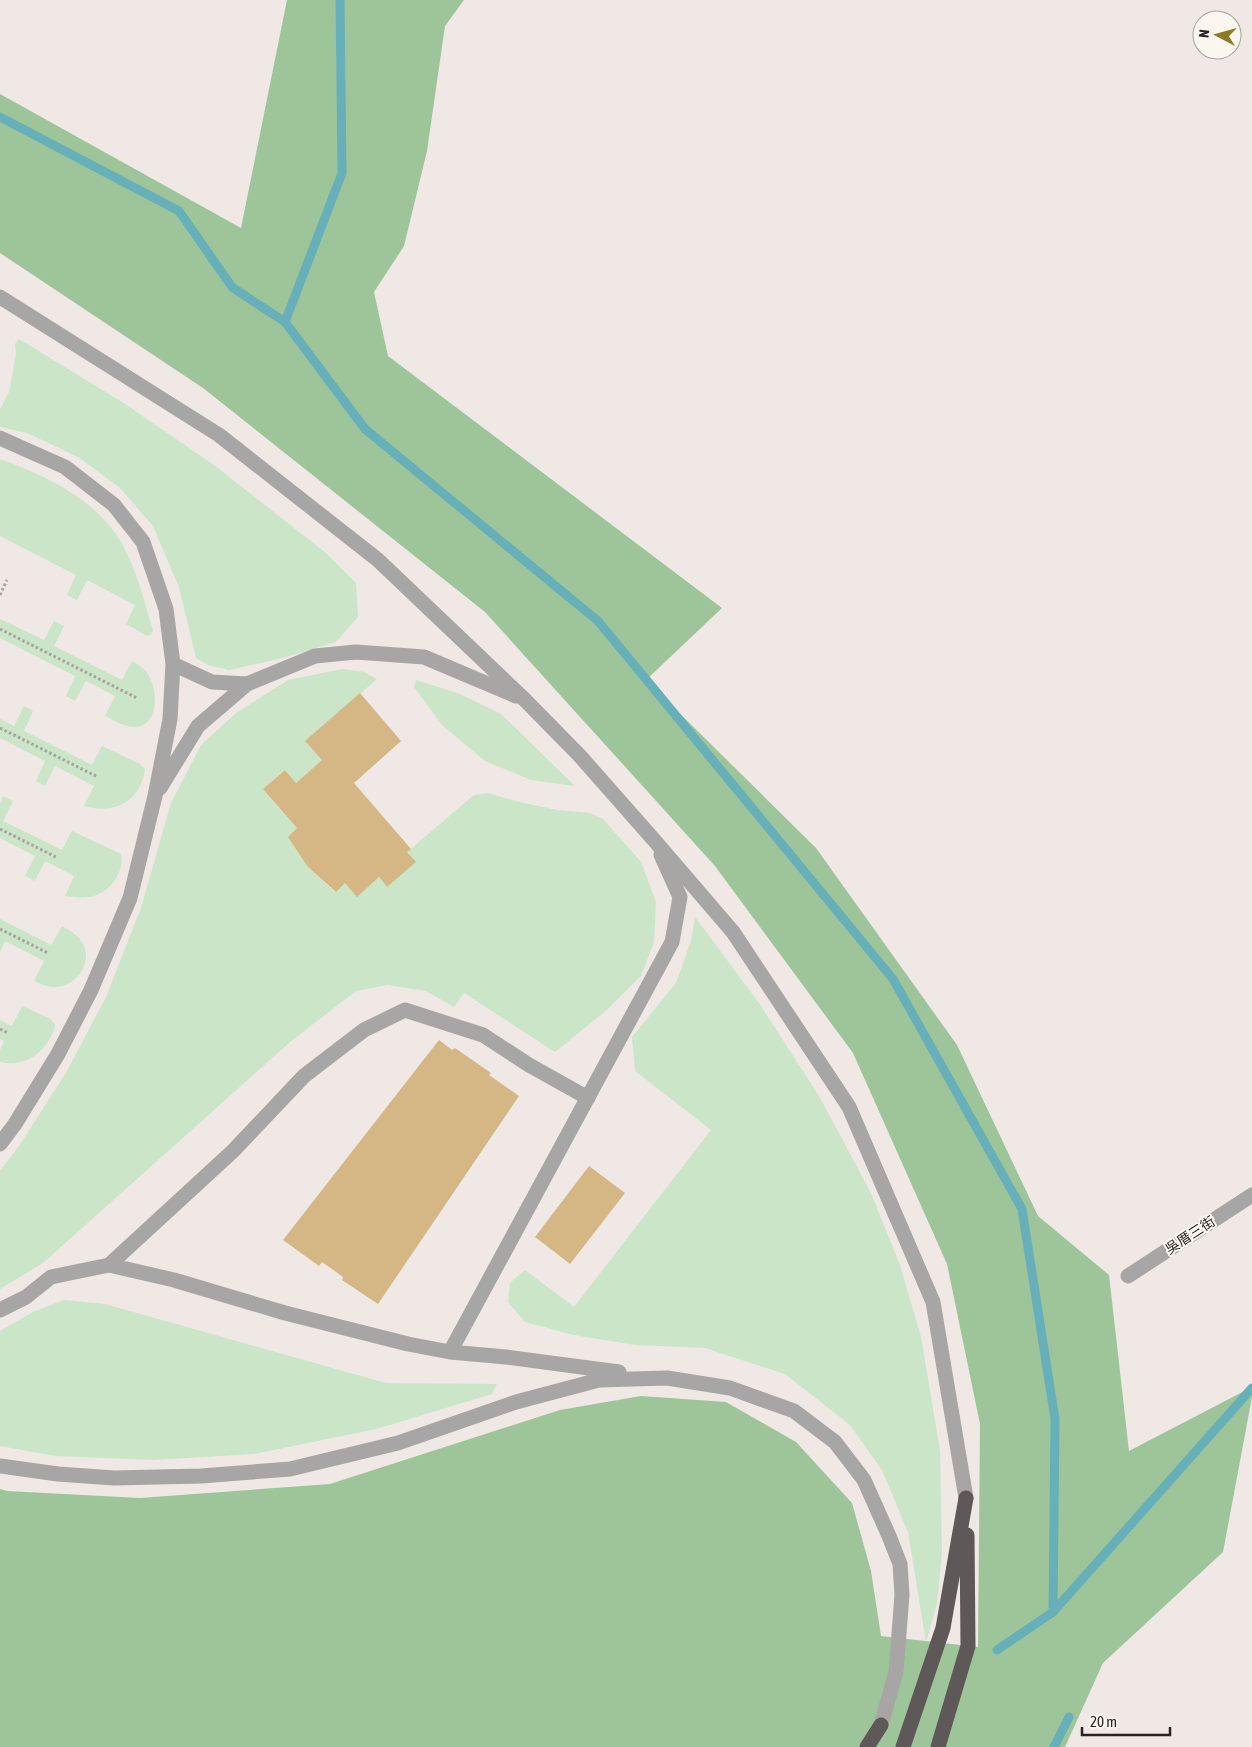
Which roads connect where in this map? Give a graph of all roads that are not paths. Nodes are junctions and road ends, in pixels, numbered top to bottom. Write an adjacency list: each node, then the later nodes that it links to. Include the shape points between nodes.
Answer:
1 (0, 296): 5 (street, via 219,435 378,560)
2 (0, 438): 3 (street, via 65,467 114,505 142,542 166,609)
3 (173, 664): 4 (street, via 212,682); 6 (street, via 170,719)
4 (247, 684): 5 (street, via 315,656 356,652 395,654 424,657); 6 (street, via 198,726)
5 (525, 700): 7 (street, via 580,756)
6 (155, 796): 9 (street, via 130,898 91,990 58,1054)
7 (654, 840): 8 (street, via 680,897 672,942); 17 (street, via 733,932 849,1107 934,1302)
8 (588, 1098): 11 (street, via 483,1035 405,1010 364,1030 304,1076 233,1151); 14 (street)
9 (0, 1144)
10 (1252, 1195): 12 (street, 吳厝三街)
11 (109, 1264): 13 (street, via 51,1277); 14 (street, via 285,1313)
12 (1128, 1276)
13 (0, 1310)
14 (450, 1352): 15 (street)
15 (667, 1378): 16 (street, via 599,1380 516,1402 398,1443 290,1469 114,1478); 18 (street, via 730,1388 794,1411 835,1442 864,1480 900,1564 902,1595 896,1672)
16 (0, 1466)
17 (966, 1498): 21 (highway, via 943,1628); 22 (highway, via 968,1646)
18 (881, 1725): 19 (highway); 20 (highway)
19 (867, 1747)
20 (872, 1747)
21 (903, 1747)
22 (938, 1747)

